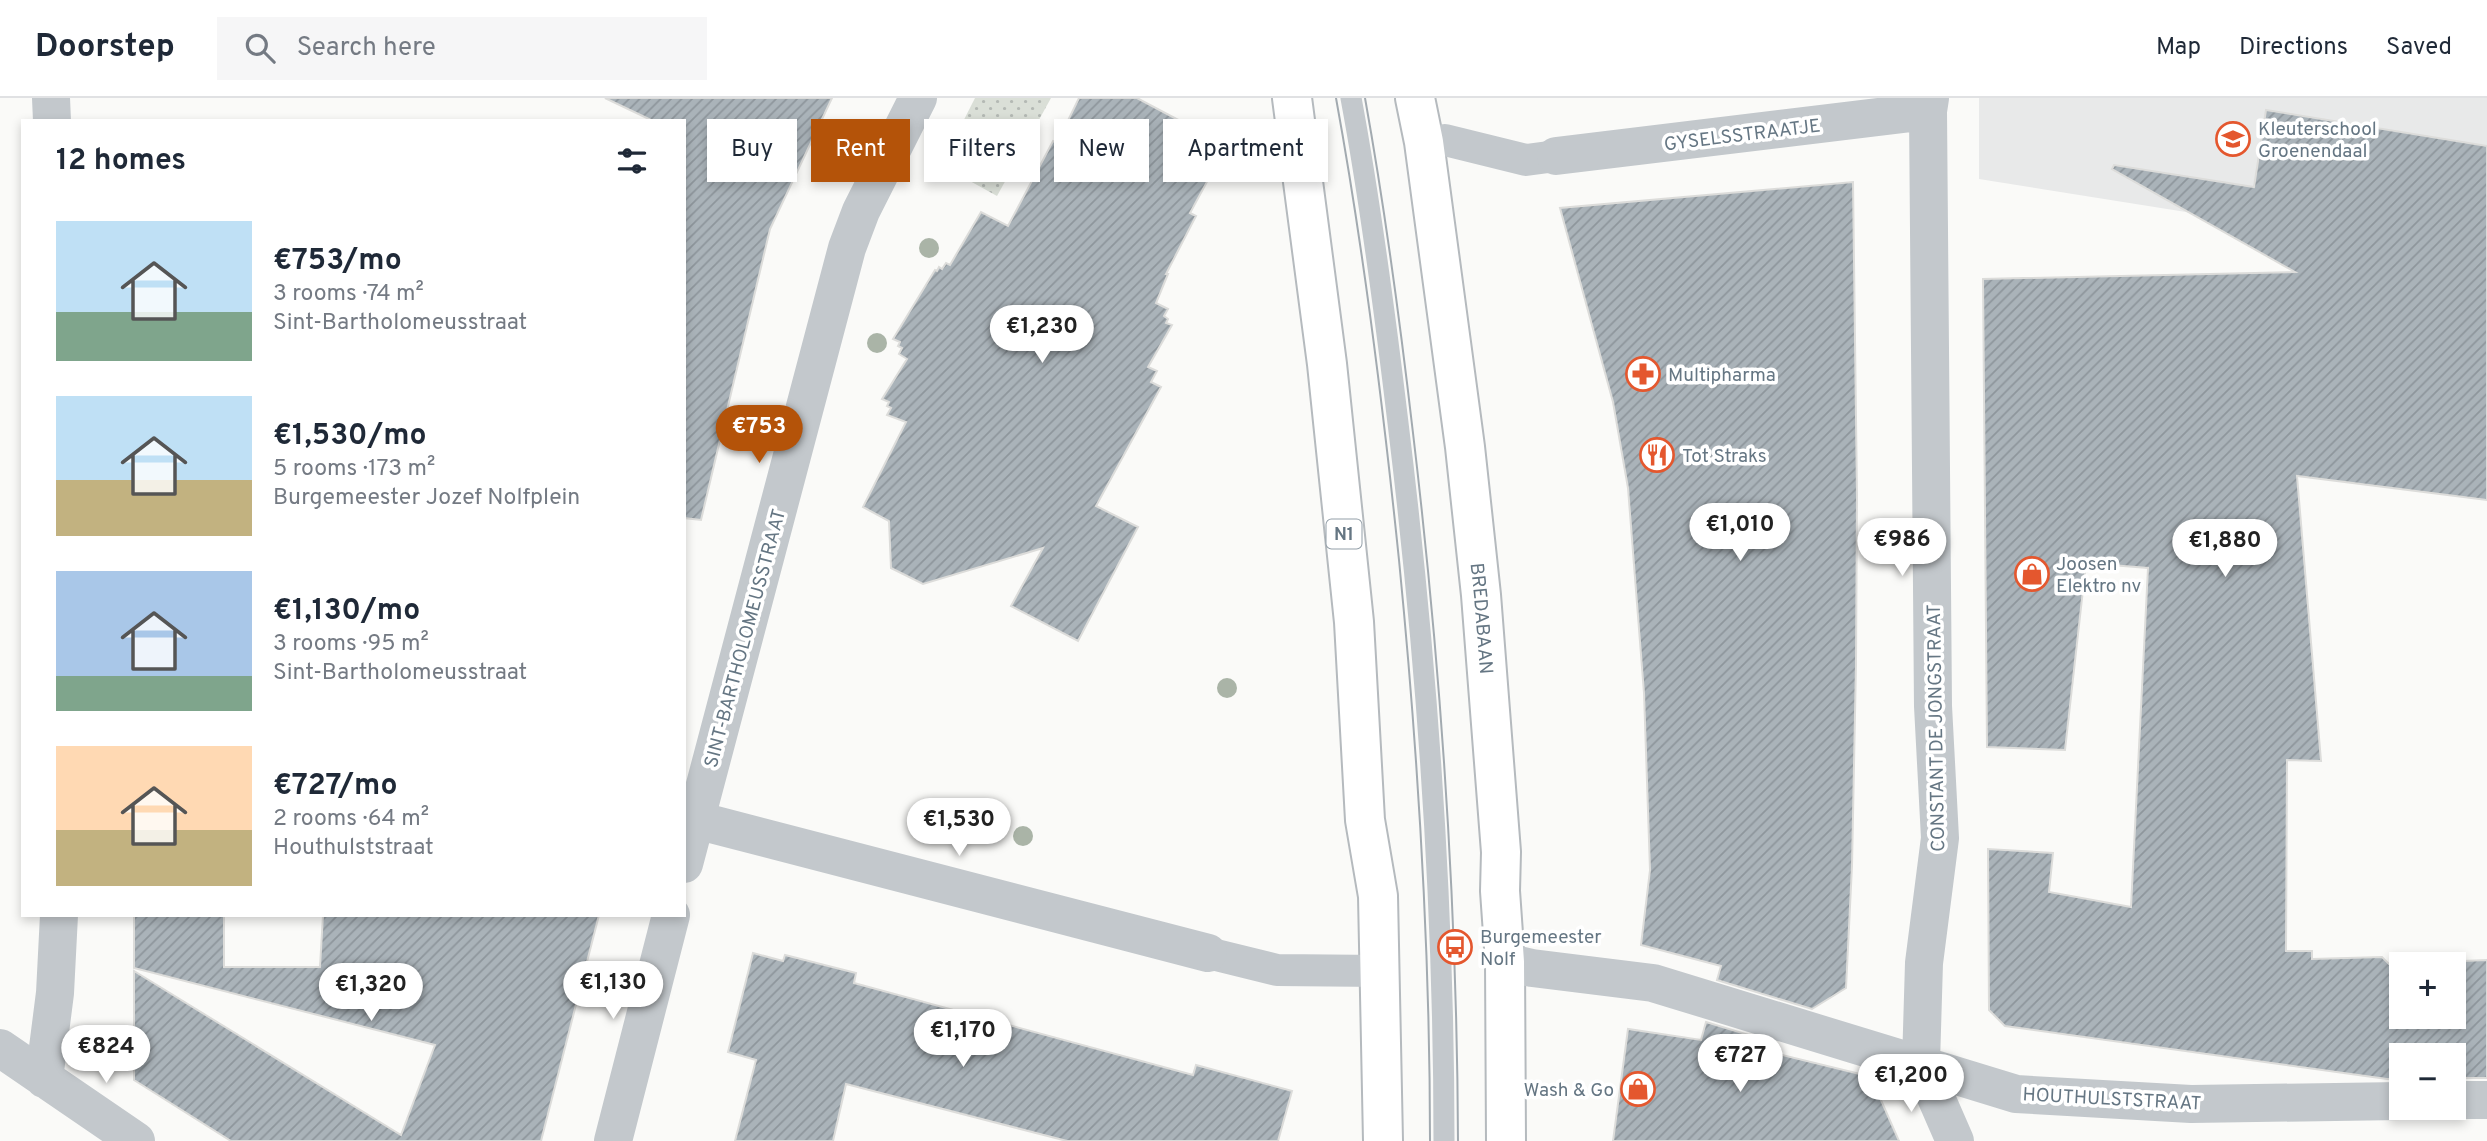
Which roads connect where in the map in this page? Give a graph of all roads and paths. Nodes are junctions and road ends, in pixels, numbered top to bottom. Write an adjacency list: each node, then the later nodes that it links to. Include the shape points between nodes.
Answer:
1 (51, 98): 7 (street)
2 (918, 98): 10 (street, SINT-BARTHOLOMEUSSTRAAT, via 847,248)
3 (1292, 98): 16 (main road, N1, via 1327,363 1353,622 1364,807 1378,896)
4 (1351, 98): 26 (lane, via 1388,343 1421,642 1439,894)
5 (1415, 98): 15 (main road, BREDABAAN, via 1465,447 1481,595)
6 (1929, 104): 9 (street, GYSELSSTRAATJE); 18 (street, CONSTANT DE JONGSTRAAT, via 1933,706 1940,838 1924,963)
7 (52, 119)
8 (1445, 140): 9 (street, via 1526,160)
9 (1556, 156)
10 (696, 820): 11 (street, SINT-BARTHOLOMEUSSTRAAT); 14 (street)
11 (686, 857)
12 (58, 917): 19 (street, via 55,993)
13 (670, 917): 24 (street)
14 (1208, 953): 16 (street, via 1277,970)
15 (1505, 962): 18 (street, HOUTHULSTSTRAAT, via 1653,983); 27 (main road, BREDABAAN)
16 (1381, 971): 25 (main road, N1)
17 (0, 1048): 19 (street)
18 (1921, 1063): 22 (street, HOUTHULSTSTRAAT, via 2016,1094 2190,1104); 28 (street)
19 (44, 1079): 23 (street)
20 (2466, 1100): 21 (street)
21 (2487, 1100)
22 (2389, 1101)
23 (136, 1141)
24 (612, 1141)
25 (1383, 1141)
26 (1444, 1141)
27 (1506, 1141)
28 (1955, 1141)

